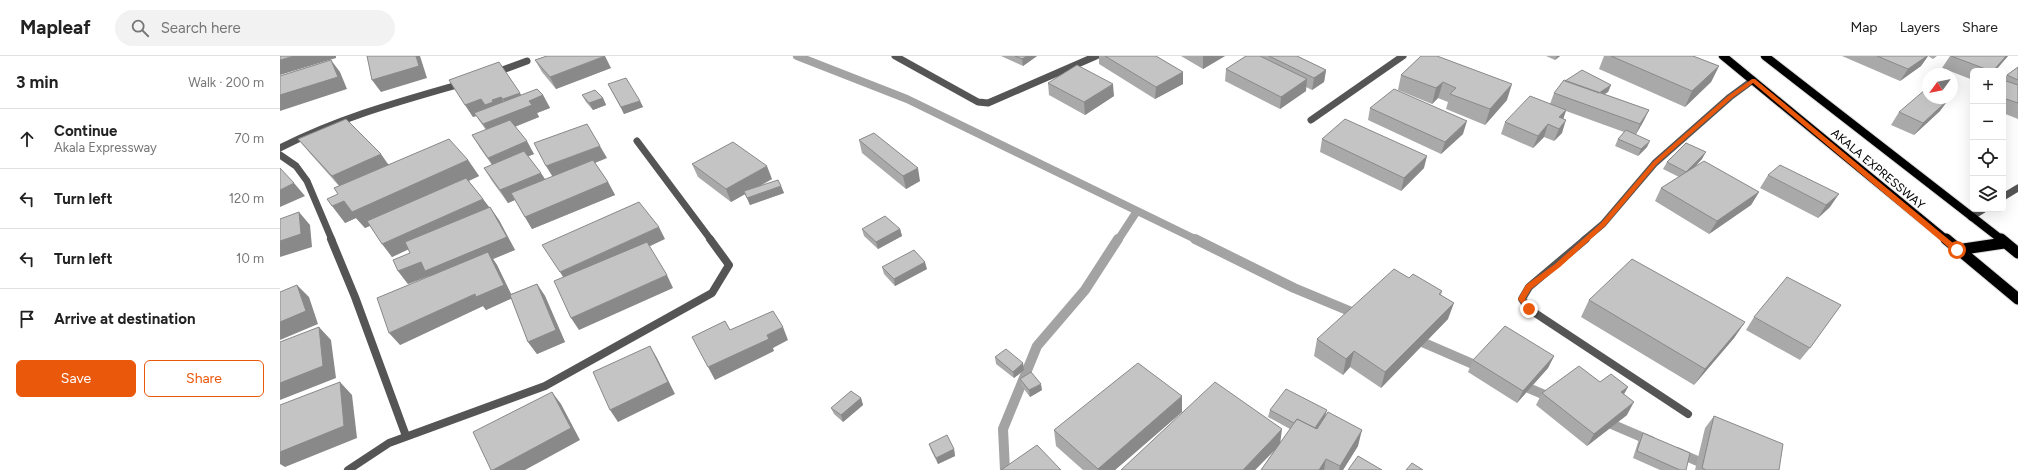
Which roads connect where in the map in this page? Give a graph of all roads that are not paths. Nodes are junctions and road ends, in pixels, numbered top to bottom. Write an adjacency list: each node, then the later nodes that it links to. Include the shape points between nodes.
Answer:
1 (895, 56): 2 (street, via 978,102 988,103)
2 (1096, 56)
3 (1403, 56): 10 (street)
4 (1723, 56): 9 (main road, AKALA EXPRESSWAY)
5 (1765, 56): 17 (main road, AKALA EXPRESSWAY)
6 (527, 61): 7 (street)
7 (490, 74)
8 (475, 79): 12 (street, via 391,104 311,132)
9 (1753, 80): 19 (main road, AKALA EXPRESSWAY); 22 (street, via 1655,163 1603,224 1529,287 1522,299 1529,309)
10 (1311, 120)
11 (636, 141): 23 (street, via 729,265 712,293 545,386)
12 (280, 148)
13 (280, 154): 23 (street, via 296,166 307,181 355,297)
14 (2018, 188): 15 (street)
15 (2006, 195)
16 (1979, 212): 17 (street)
17 (1971, 217): 18 (main road, AKALA EXPRESSWAY)
18 (2004, 243): 19 (main road); 20 (main road, AKALA EXPRESSWAY)
19 (1957, 250): 21 (main road, AKALA EXPRESSWAY)
20 (2018, 253)
21 (2018, 300)
22 (1688, 414)
23 (406, 436): 24 (street, via 389,443)
24 (348, 470)

